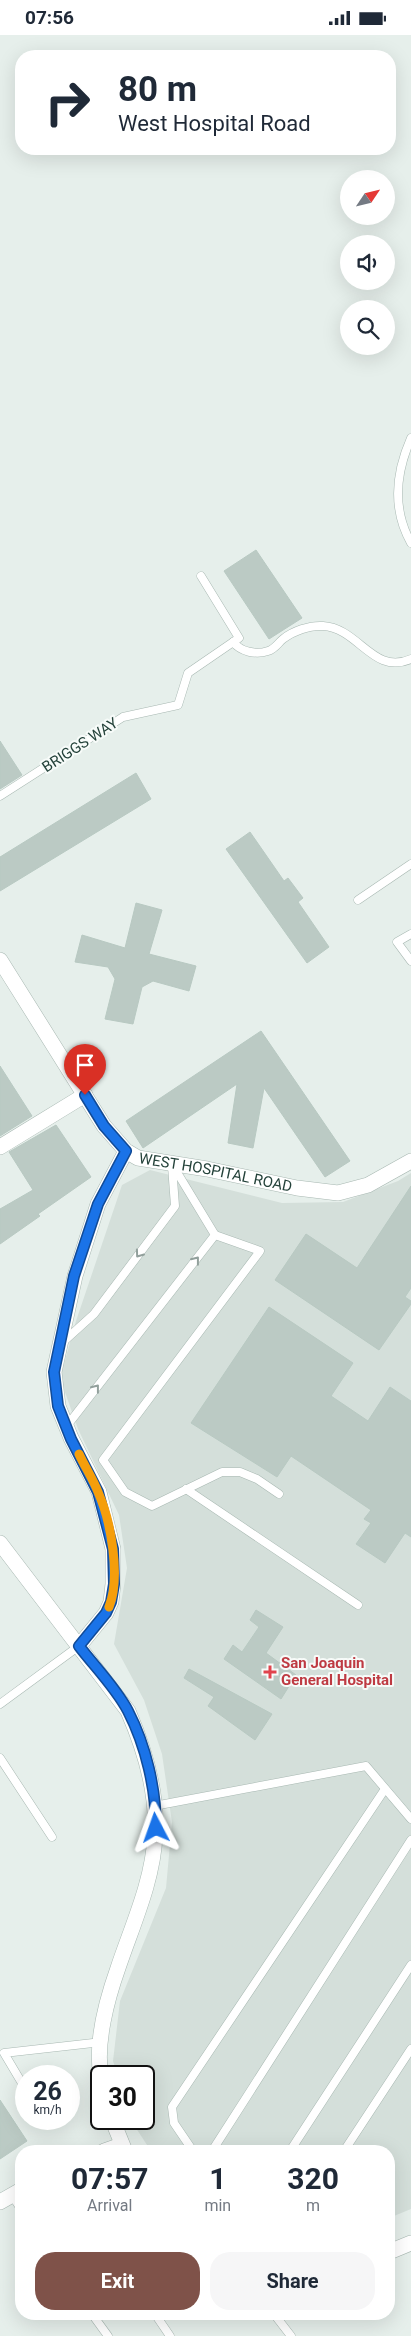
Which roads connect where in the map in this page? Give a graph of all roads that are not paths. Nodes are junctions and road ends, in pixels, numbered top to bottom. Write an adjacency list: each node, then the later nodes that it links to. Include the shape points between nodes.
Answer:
1 (411, 438): 2 (lane, via 398,481 397,507)
2 (411, 543)
3 (201, 576): 4 (lane, via 239,637)
4 (233, 642): 5 (lane, via 252,653 269,651 294,632 320,625 347,633 382,661); 6 (lane, BRIGGS WAY, via 188,673 178,705 123,717)
5 (411, 659)
6 (0, 797)
7 (411, 864): 8 (lane)
8 (358, 900)
9 (411, 934): 11 (lane, via 397,943)
10 (0, 960): 12 (street)
11 (411, 961)
12 (85, 1095): 13 (street); 14 (street, via 104,1126)
13 (0, 1147)
14 (126, 1151): 16 (street, WEST HOSPITAL ROAD, via 138,1158); 18 (street, WEST HOSPITAL ROAD, via 98,1204 74,1276)
15 (411, 1161): 16 (street, WEST HOSPITAL ROAD, via 368,1185 338,1193)
16 (172, 1164): 17 (lane); 18 (lane, one-way to 18, via 174,1205 94,1314)
17 (215, 1235): 19 (lane, one-way to 17); 20 (lane, via 260,1251 104,1460 125,1492 152,1506)
18 (60, 1344): 19 (street, WEST HOSPITAL ROAD, via 54,1372 58,1406)
19 (66, 1427): 24 (street, WEST HOSPITAL ROAD, via 98,1492 113,1549 111,1602)
20 (186, 1489): 21 (lane, via 222,1471 240,1472); 23 (lane)
21 (279, 1494)
22 (0, 1543): 24 (street)
23 (358, 1605)
24 (79, 1646): 25 (lane); 28 (street, via 128,1711 151,1779)
25 (0, 1704)
26 (0, 1757): 30 (lane)
27 (385, 1789): 28 (lane, via 366,1766); 29 (lane); 39 (lane, via 172,2107 174,2123)
28 (154, 1806): 33 (street, via 155,1838 148,1879 109,1995)
29 (411, 1819)
30 (52, 1837)
31 (411, 1840): 40 (lane)
32 (411, 1965): 41 (lane)
33 (102, 2042): 35 (street); 36 (lane, via 4,2053)
34 (411, 2049): 42 (lane)
35 (101, 2065)
36 (15, 2072)
37 (116, 2130): 38 (street)
38 (122, 2145)
39 (189, 2145)
40 (216, 2145)
41 (294, 2145)
42 (348, 2145)
43 (411, 2243): 44 (street)
44 (395, 2250)
45 (96, 2320): 48 (lane)
46 (159, 2320): 49 (lane)
47 (278, 2320): 50 (lane)
48 (108, 2336)
49 (170, 2336)
50 (290, 2336)

